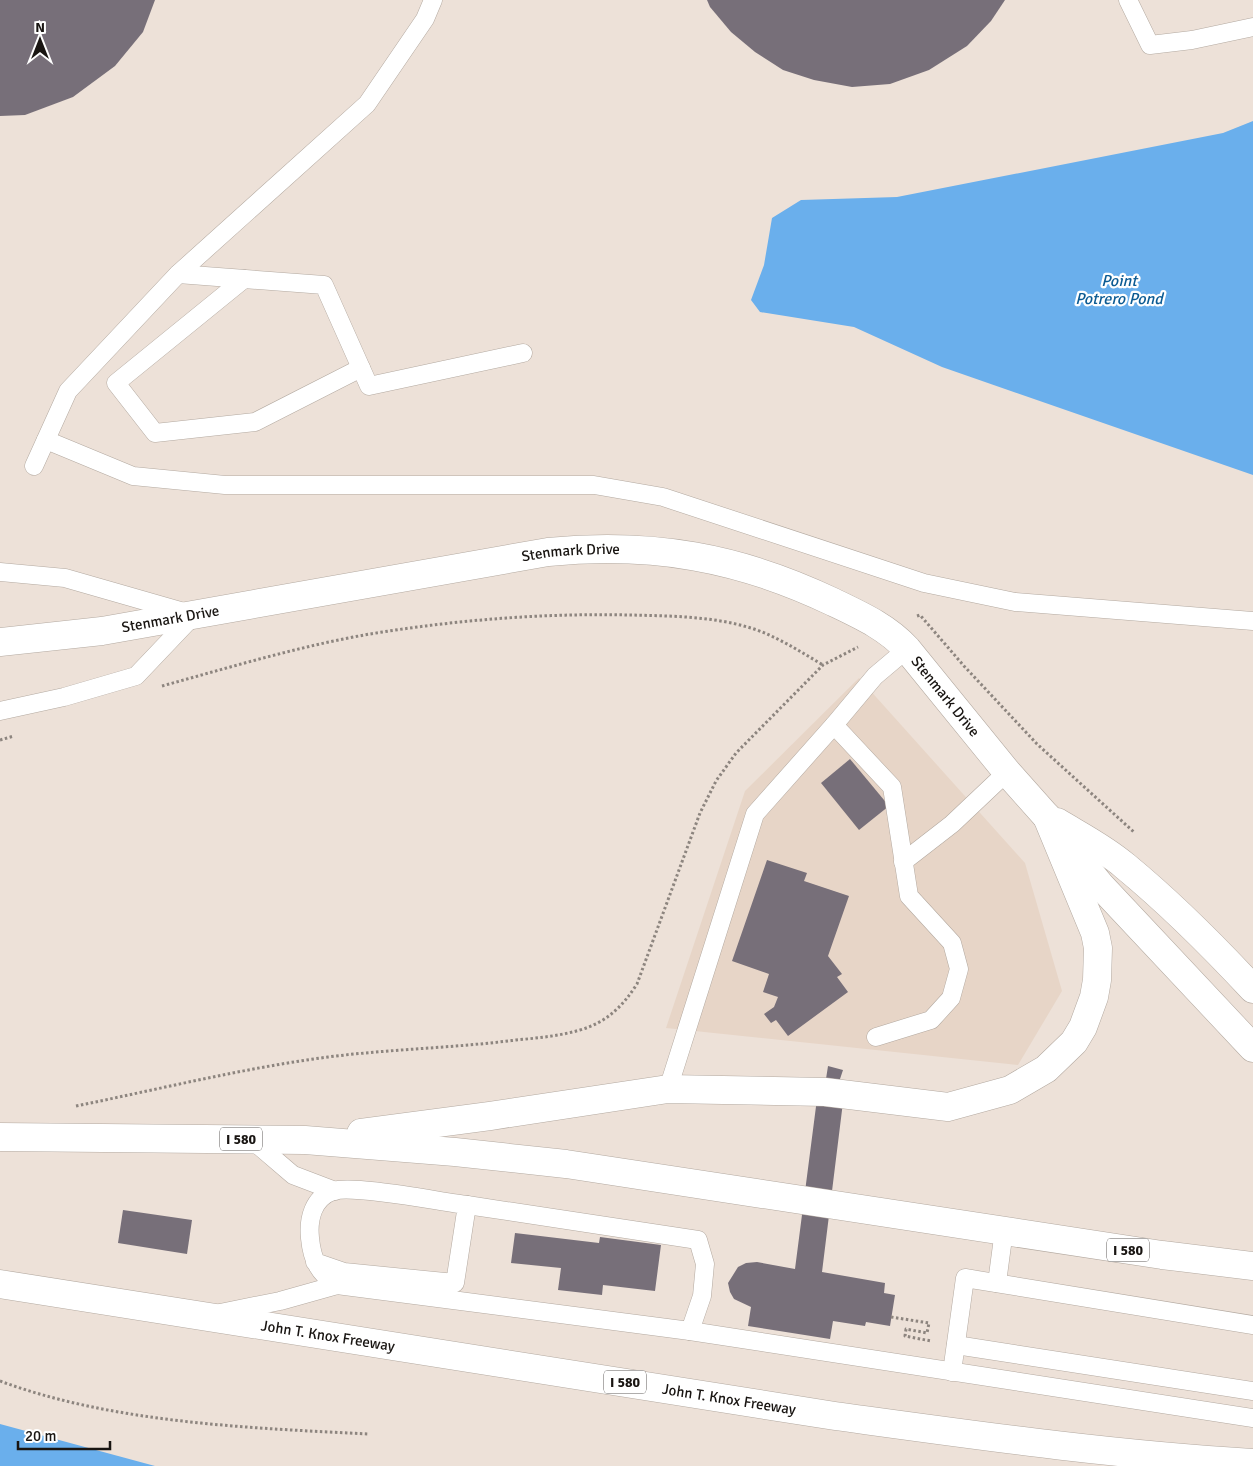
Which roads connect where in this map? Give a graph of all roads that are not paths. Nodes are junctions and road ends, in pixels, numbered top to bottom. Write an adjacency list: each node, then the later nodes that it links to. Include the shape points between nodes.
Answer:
1 (433, 0): 4 (lane, via 425,18 367,104)
2 (1128, 0): 3 (lane, via 1150,45)
3 (1253, 28)
4 (178, 274): 5 (lane); 8 (lane, via 68,392)
5 (244, 279): 7 (lane, via 324,285); 7 (lane, via 116,383 155,433 255,422)
6 (523, 353): 7 (lane, via 369,386)
7 (361, 368)
8 (46, 440): 9 (lane); 12 (lane, via 133,476 225,485 594,485 663,497 924,583 1006,600)
9 (34, 466)
10 (0, 572): 11 (lane, via 65,578)
11 (194, 614): 13 (main road, Stenmark Drive, via 520,556 578,549 641,548 700,556 760,572 816,594); 14 (main road, Stenmark Drive, via 102,631); 15 (lane, via 136,676)
12 (1253, 621)
13 (897, 640): 16 (lane, via 875,676); 17 (main road, Stenmark Drive)
14 (0, 642)
15 (0, 711)
16 (834, 724): 19 (lane, via 892,788); 23 (lane, via 755,814)
17 (1007, 772): 18 (main road, Stenmark Drive); 19 (lane, via 952,824)
18 (1047, 817): 20 (main road, via 1125,865 1205,939); 22 (main road, Stenmark Drive, via 1100,885); 23 (main road, via 1089,917 1098,963 1094,997 1083,1027 1074,1042 1046,1069 1010,1090 948,1107 825,1092)
19 (903, 862): 21 (lane, via 909,896 952,944 959,969 951,998 931,1020)
20 (1253, 989)
21 (876, 1037)
22 (1253, 1048)
23 (668, 1089): 26 (main road)
24 (13, 1136): 25 (main road, I 580)
25 (252, 1139): 26 (main road, I 580); 27 (lane, via 293,1175)
26 (305, 1140): 29 (main road, I 580, via 566,1164)
27 (334, 1191): 28 (lane, via 362,1191); 30 (lane, via 316,1203 311,1214 310,1238)
28 (467, 1205): 30 (lane, via 455,1283 344,1272); 37 (lane, via 698,1240 705,1264 702,1296)
29 (1004, 1230): 31 (main road, I 580); 32 (lane)
30 (315, 1262): 34 (lane, via 327,1279)
31 (1253, 1266)
32 (997, 1283): 36 (lane); 38 (lane, via 965,1278)
33 (0, 1284): 35 (main road, John T. Knox Freeway / I 580)
34 (337, 1285): 35 (lane, via 280,1301); 37 (lane)
35 (205, 1316): 42 (main road, John T. Knox Freeway / I 580, via 950,1432)
36 (1253, 1325)
37 (690, 1331): 39 (lane)
38 (956, 1345): 39 (lane); 40 (lane)
39 (952, 1372): 41 (lane)
40 (1253, 1391)
41 (1253, 1418)
42 (1253, 1463)

